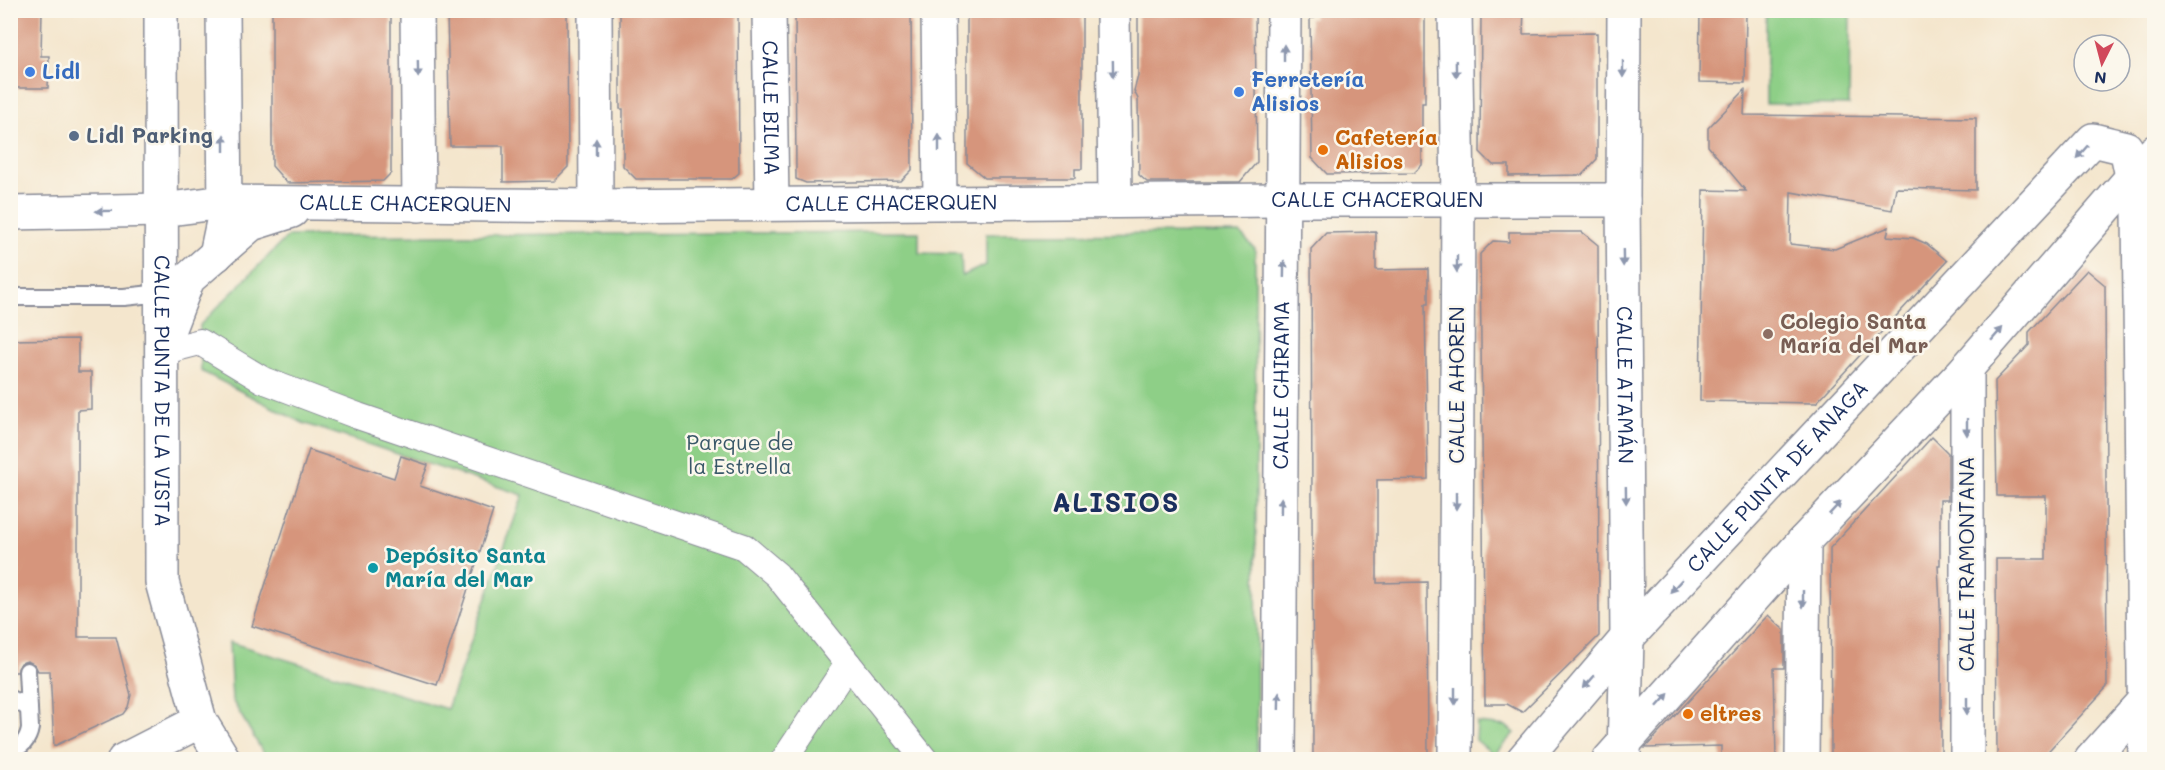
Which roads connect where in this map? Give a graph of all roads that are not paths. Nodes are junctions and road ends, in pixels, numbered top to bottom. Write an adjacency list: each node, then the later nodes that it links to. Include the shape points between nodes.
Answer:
1 (161, 10): 23 (street, CALLE PUNTA DE LA VISTA)
2 (223, 10): 17 (street, one-way to 2)
3 (417, 10): 21 (street, one-way to 21)
4 (595, 10): 22 (street, one-way to 4)
5 (769, 10): 20 (street, CALLE BILMA)
6 (938, 10): 18 (street, one-way to 6)
7 (1113, 10): 16 (street, one-way to 16)
8 (1284, 10): 14 (street, CALLE CHIRAMA, one-way to 8)
9 (1455, 10): 13 (street, CALLE AHOREN, one-way to 13)
10 (1624, 10): 15 (street, CALLE ATAMÁN, one-way to 15)
11 (2154, 152): 12 (street)
12 (2132, 177): 30 (street, one-way to 12); 32 (street, CALLE PUNTA DE ANAGA, one-way to 32, via 2126,148 2093,140); 35 (street, via 2139,209)
13 (1458, 199): 14 (street, CALLE CHACERQUEN); 15 (street, CALLE CHACERQUEN); 46 (street, CALLE AHOREN, one-way to 46)
14 (1284, 200): 16 (street, CALLE CHACERQUEN); 45 (street, CALLE CHIRAMA, one-way to 14)
15 (1623, 200): 32 (street, CALLE ATAMÁN, one-way to 32)
16 (1115, 201): 18 (street, CALLE CHACERQUEN)
17 (224, 202): 19 (street, CALLE CHACERQUEN); 23 (street, CALLE CHACERQUEN); 26 (street)
18 (940, 202): 20 (street, CALLE CHACERQUEN)
19 (314, 203): 21 (street, CALLE CHACERQUEN); 26 (street, via 251,224)
20 (772, 203): 22 (street, CALLE CHACERQUEN)
21 (419, 205): 22 (street, CALLE CHACERQUEN)
22 (596, 206)
23 (162, 210): 24 (street, CALLE CHACERQUEN, one-way to 24); 25 (street, CALLE PUNTA DE LA VISTA)
24 (10, 213)
25 (162, 249): 26 (street, via 188,260); 27 (street, CALLE PUNTA DE LA VISTA)
26 (216, 255): 29 (street, via 188,279)
27 (161, 293): 28 (lane); 29 (street, CALLE PUNTA DE LA VISTA)
28 (10, 297)
29 (161, 352): 33 (street, via 200,342 263,380 358,416 744,547 777,575); 38 (street, CALLE PUNTA DE LA VISTA, via 162,582)
30 (1967, 368): 31 (street, one-way to 30); 49 (street, CALLE TRAMONTANA, one-way to 49)
31 (1804, 541): 40 (street, one-way to 31); 48 (street, one-way to 48)
32 (1627, 638): 40 (street, CALLE ATAMÁN); 47 (street, CALLE PUNTA DE ANAGA, one-way to 47)
33 (848, 664): 43 (street); 44 (street)
34 (27, 671): 37 (lane)
35 (2149, 695): 50 (street); 51 (street)
36 (10, 699): 37 (lane)
37 (29, 709): 39 (lane, via 28,736)
38 (200, 721): 41 (street); 42 (street, CALLE PUNTA DE LA VISTA)
39 (10, 751)
40 (1619, 754)
41 (124, 759)
42 (224, 759)
43 (784, 759)
44 (925, 759)
45 (1279, 759)
46 (1455, 759)
47 (1523, 759)
48 (1802, 759)
49 (1967, 759)
50 (2091, 759)
51 (2145, 759)

